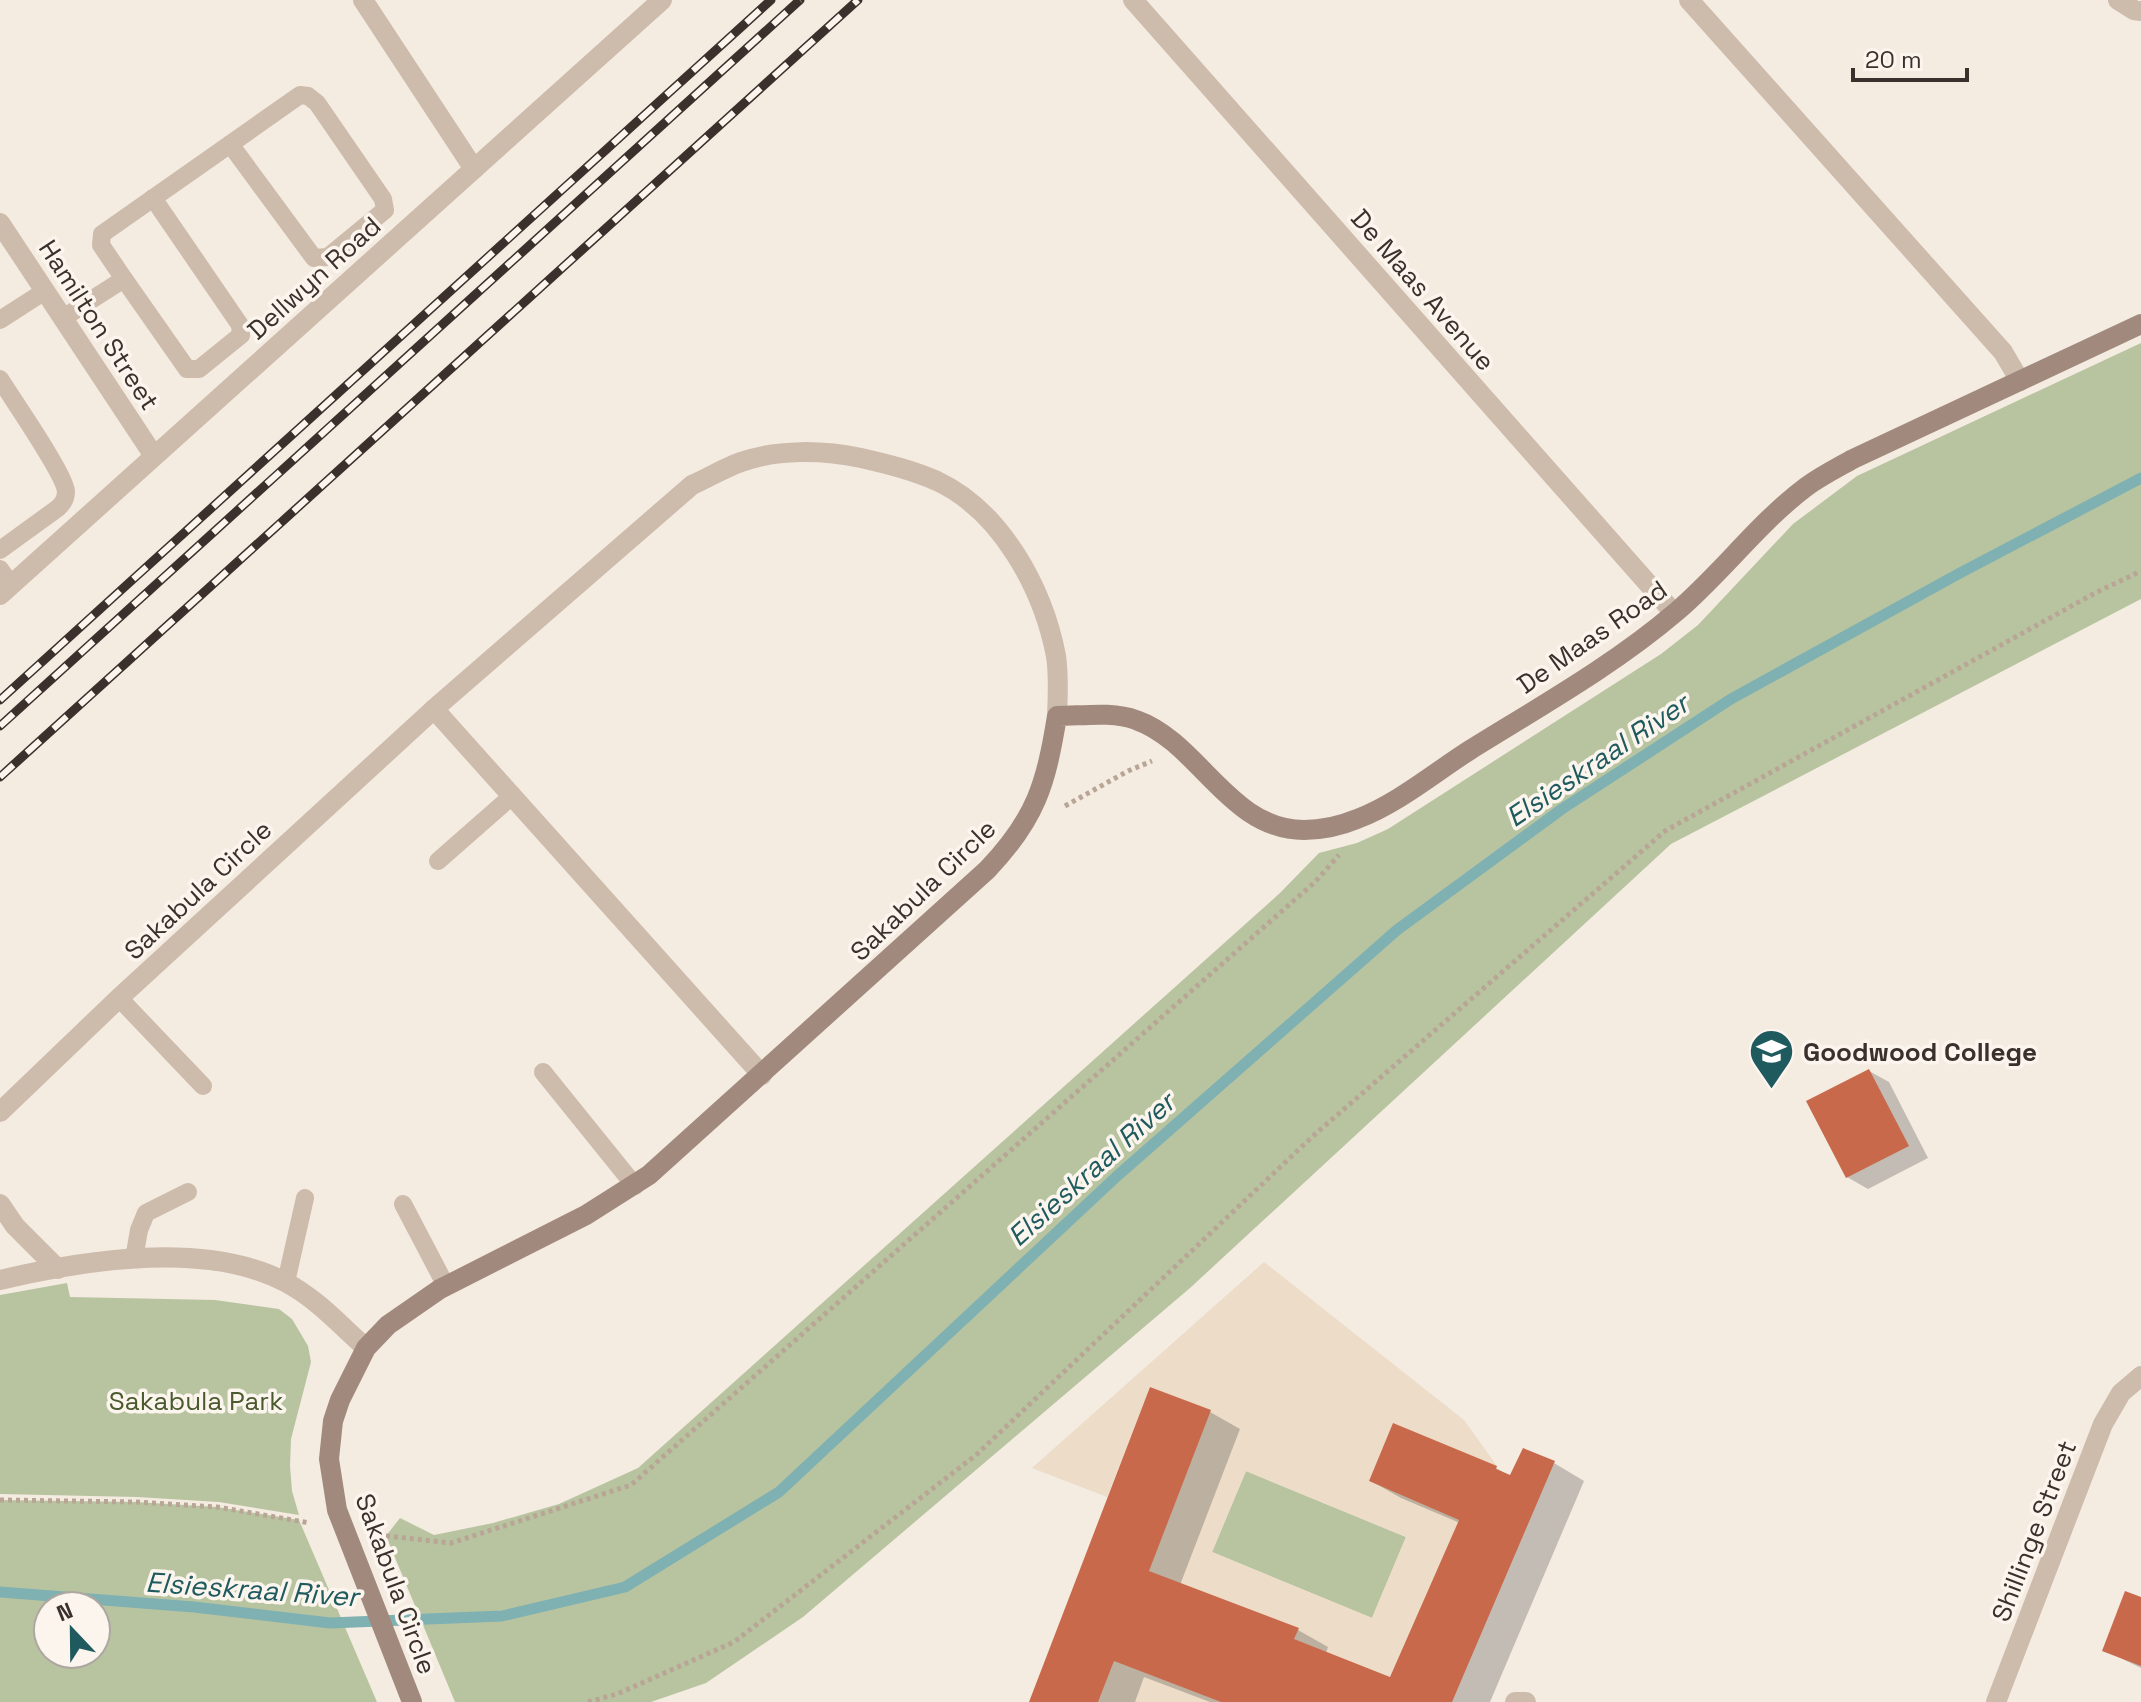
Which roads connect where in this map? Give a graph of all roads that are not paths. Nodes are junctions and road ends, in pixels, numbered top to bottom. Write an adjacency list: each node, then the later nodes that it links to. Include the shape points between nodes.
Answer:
1 (363, 0): 8 (street)
2 (662, 0): 8 (street, Dellwyn Road)
3 (1133, 0): 21 (street, De Maas Avenue)
4 (1689, 0): 17 (street, via 2003,352)
5 (2118, 0): 6 (street)
6 (2141, 11)
7 (230, 144): 7 (lane, via 314,258 328,257 385,210 383,199 308,96 297,97); 9 (lane)
8 (474, 169): 18 (street, Dellwyn Road)
9 (153, 198): 11 (lane, via 100,238); 11 (lane, via 240,325 241,335 199,369 187,369)
10 (0, 223): 12 (street, Hamilton Street)
11 (124, 279): 13 (lane)
12 (45, 291): 13 (street, Hamilton Street); 14 (lane)
13 (63, 318): 18 (street, Hamilton Street)
14 (0, 320)
15 (2141, 324): 17 (street, De Maas Road)
16 (0, 379): 19 (lane, via 66,493 58,508)
17 (2020, 381): 21 (street, De Maas Road, via 1818,479)
18 (154, 456): 20 (street, Dellwyn Road)
19 (0, 550)
20 (4, 583)
21 (1674, 613): 23 (street, De Maas Road, via 1388,803 1334,827 1301,830 1268,823 1239,804 1167,737 1133,719)
22 (434, 709): 23 (street, Sakabula Circle, via 692,485 742,461 786,453 841,454 897,466 938,482 977,510 1011,547 1042,607 1056,657); 24 (street); 26 (street, Sakabula Circle)
23 (1057, 716): 28 (street, Sakabula Circle, via 1044,784 1017,837)
24 (512, 796): 25 (lane); 28 (street)
25 (438, 861)
26 (119, 998): 29 (lane); 30 (street, Sakabula Circle)
27 (543, 1072): 31 (lane)
28 (762, 1075): 31 (street, Sakabula Circle)
29 (203, 1086)
30 (0, 1112)
31 (635, 1186): 40 (street, Sakabula Circle)
32 (188, 1192): 36 (lane, via 146,1213)
33 (305, 1198): 39 (lane)
34 (0, 1204): 37 (street)
35 (403, 1204): 40 (lane)
36 (134, 1259): 37 (street); 39 (street, via 229,1262)
37 (58, 1269): 38 (street)
38 (0, 1280)
39 (286, 1282): 41 (street)
40 (446, 1286): 41 (street, Sakabula Circle, via 409,1309)
41 (366, 1348): 43 (street, Sakabula Circle, via 340,1400 330,1440 333,1486 344,1528)
42 (2135, 1380): 46 (street, Shillinge Street, via 2103,1424)
43 (412, 1702)
44 (1515, 1702): 45 (street)
45 (1526, 1702)
46 (1996, 1702)

